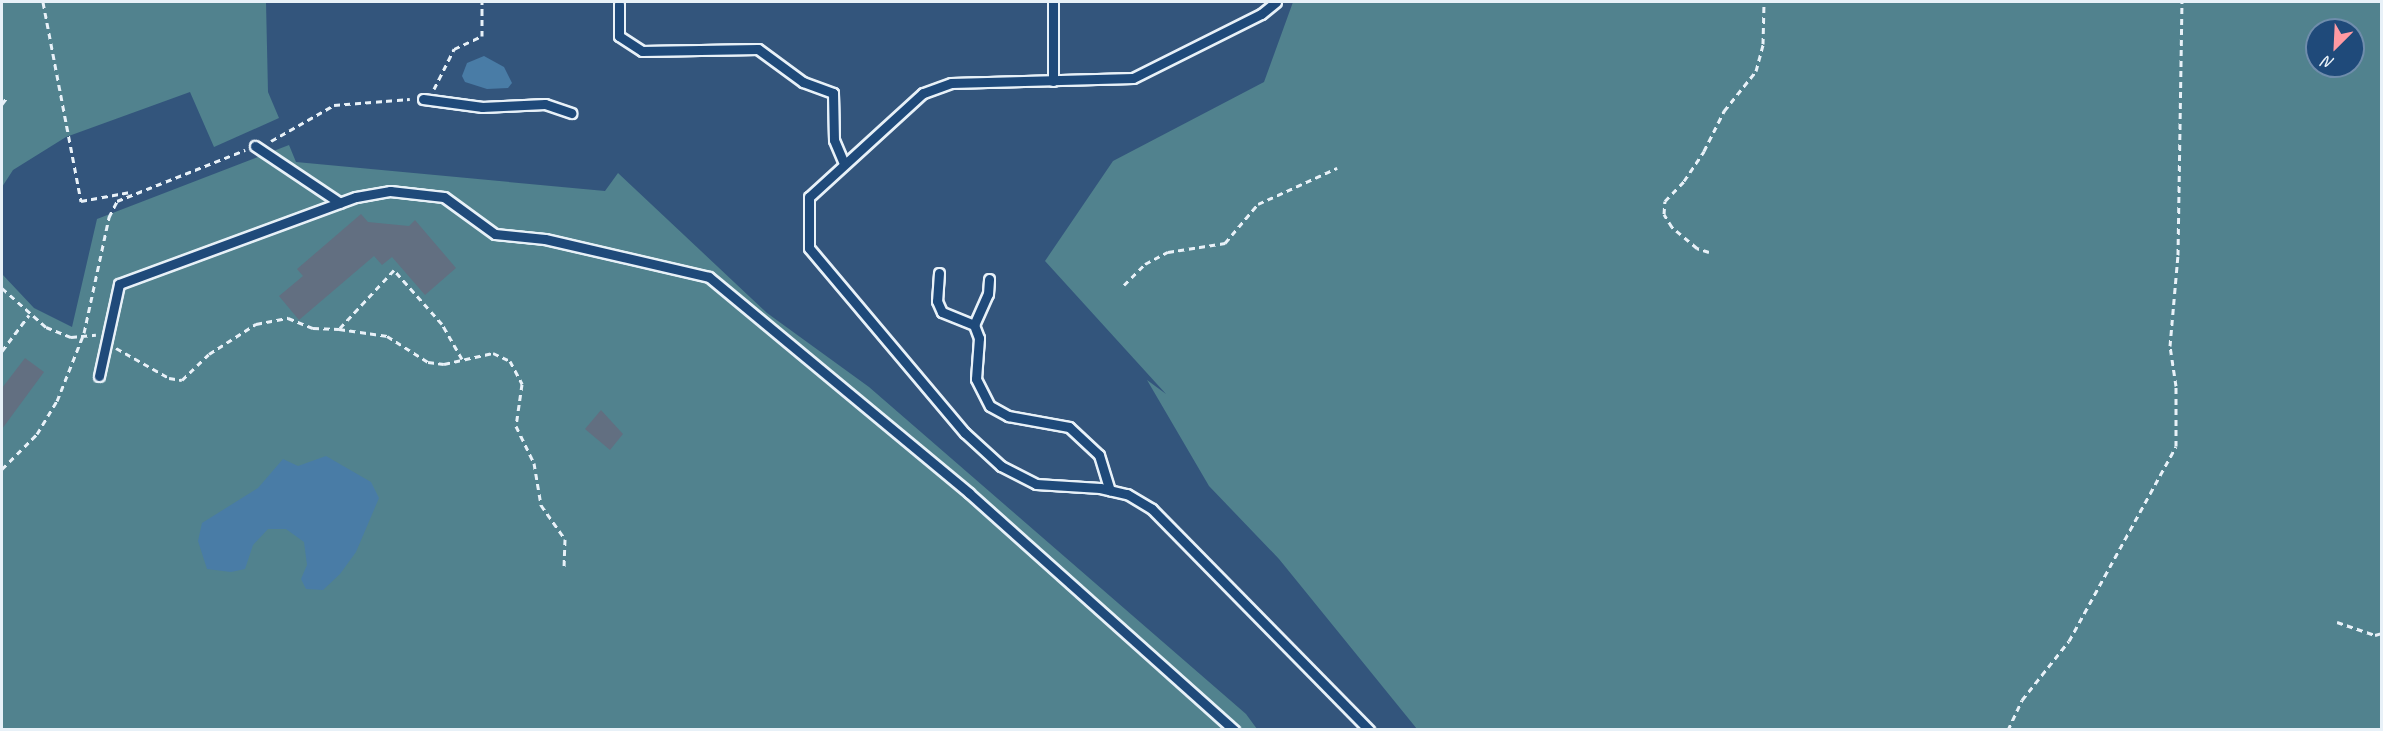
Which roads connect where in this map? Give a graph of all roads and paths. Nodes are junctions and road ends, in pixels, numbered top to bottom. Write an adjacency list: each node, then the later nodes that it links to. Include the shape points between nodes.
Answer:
1 (43, 2): 16 (path, via 81,201)
2 (482, 2): 10 (path, via 482,36 454,50 433,91)
3 (1053, 2): 8 (lane)
4 (1276, 2): 8 (lane, via 1261,14 1134,78)
5 (1764, 2): 18 (path, via 1763,44 1756,70 1724,111 1684,181 1665,201 1664,214 1672,227 1697,248)
6 (2182, 2): 38 (path, via 2178,255 2170,346 2176,386 2175,446 2169,464 2069,641 2022,700)
7 (619, 4): 14 (lane, via 619,36 642,51 758,49 803,82 833,93 834,140)
8 (1053, 81): 14 (lane, via 951,83 923,93)
9 (8, 96): 11 (path)
10 (423, 99): 12 (lane, via 482,107 545,104); 13 (path, via 334,105 281,137)
11 (2, 104)
12 (571, 113)
13 (255, 146): 16 (path); 17 (lane)
14 (844, 164): 32 (lane, via 809,197 809,248 965,433 1001,466 1036,484)
15 (1337, 168): 21 (path, via 1258,204 1225,243 1168,252 1145,264)
16 (135, 192): 26 (path, via 117,201 109,217)
17 (340, 202): 27 (lane, via 119,284); 36 (lane, via 390,191 444,197 495,234 545,239 709,278 969,493)
18 (1709, 252)
19 (939, 273): 24 (lane, via 937,301 942,312)
20 (989, 279): 24 (lane, via 988,294)
21 (1124, 285)
22 (2, 288): 23 (path)
23 (29, 315): 26 (path, via 70,337); 28 (path)
24 (974, 325): 32 (lane, via 980,338 976,380 990,406 1008,416 1069,427 1099,455)
25 (339, 329): 27 (path, via 313,328 288,318 256,324 209,354 187,378 176,381); 29 (path, via 387,336 428,362 444,364); 29 (path, via 393,270 442,324)
26 (84, 333): 27 (path); 31 (path, via 48,418)
27 (106, 342): 30 (lane)
28 (2, 351)
29 (462, 359): 33 (path, via 493,353 517,368 522,384 516,426 534,463 541,504 565,539)
30 (99, 376)
31 (2, 469)
32 (1110, 490): 37 (lane, via 1127,494 1152,509)
33 (564, 570)
34 (2337, 622): 35 (path, via 2375,635)
35 (2382, 633)
36 (1234, 729)
37 (1369, 729)
38 (2008, 729)

